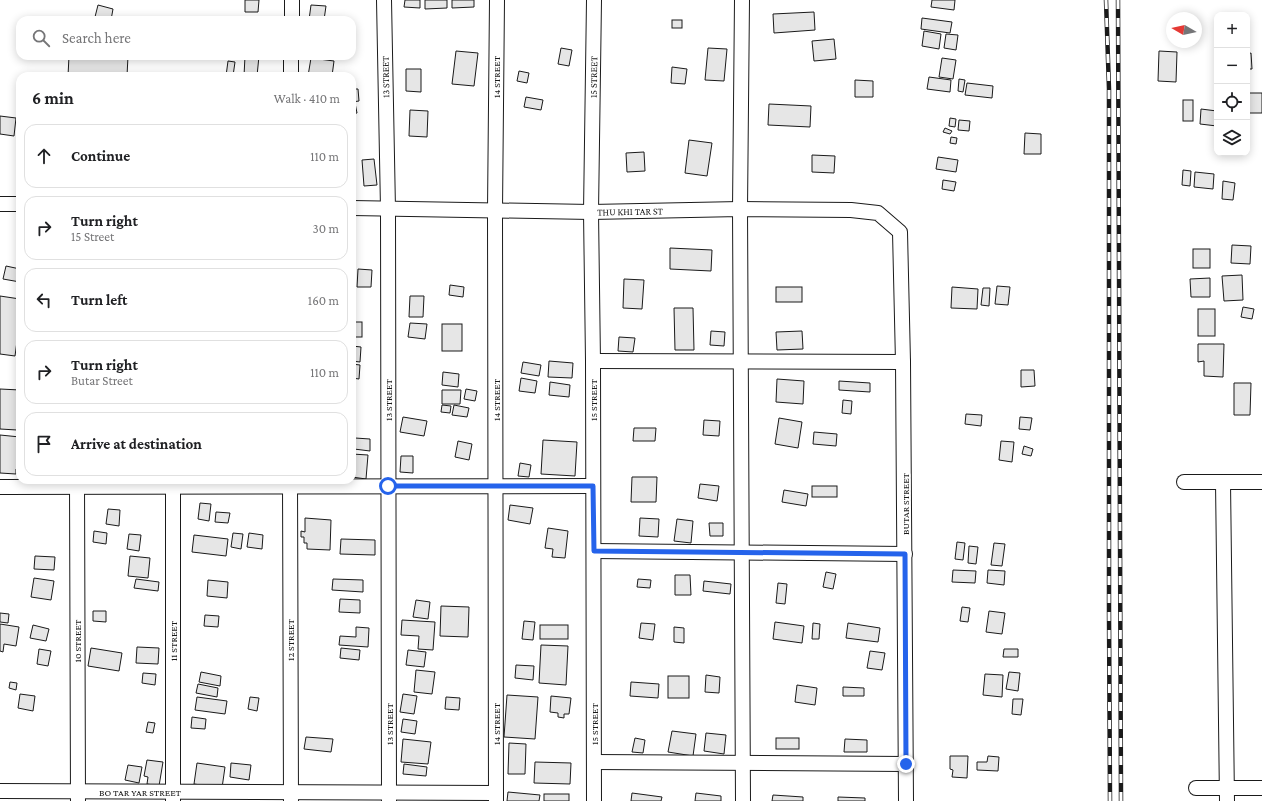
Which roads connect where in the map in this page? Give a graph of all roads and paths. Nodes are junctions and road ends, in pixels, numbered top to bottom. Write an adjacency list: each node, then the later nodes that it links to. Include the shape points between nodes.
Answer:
1 (292, 0): 6 (street)
2 (384, 0): 12 (street, 13 STREET)
3 (497, 0): 14 (street, 14 STREET)
4 (594, 0): 15 (street, 15 STREET)
5 (742, 0): 13 (street)
6 (292, 16)
7 (291, 60): 8 (street)
8 (291, 72)
9 (0, 204): 10 (street)
10 (16, 204)
11 (356, 208): 12 (street, THU KHI TAR ST)
12 (388, 209): 14 (street, THU KHI TAR ST); 27 (street, 13 STREET)
13 (740, 209): 15 (street, THU KHI TAR ST); 16 (street, THU KHI TAR ST, via 851,210 878,213); 18 (street)
14 (495, 210): 15 (street, THU KHI TAR ST); 28 (street, 14 STREET)
15 (591, 212): 17 (street, 15 STREET)
16 (900, 232): 19 (street, BUTAR STREET)
17 (593, 361): 18 (street); 29 (street, 15 STREET)
18 (741, 362): 19 (street); 32 (street)
19 (904, 362): 33 (street, BUTAR STREET)
20 (1184, 482): 21 (street)
21 (1223, 482): 22 (street); 40 (street)
22 (1262, 482)
23 (76, 484): 30 (street); 41 (street, 10 STREET)
24 (174, 484): 42 (street, 11 STREET)
25 (290, 484): 43 (street, 12 STREET)
26 (323, 484): 27 (street)
27 (388, 486): 28 (street); 44 (street, 13 STREET)
28 (496, 486): 29 (street); 45 (street, 14 STREET)
29 (593, 486): 31 (street, 15 STREET)
30 (0, 487)
31 (594, 551): 32 (street); 34 (street, 15 STREET)
32 (742, 552): 33 (street); 35 (street)
33 (905, 554): 36 (street, BUTAR STREET)
34 (594, 762): 35 (street); 46 (street, 15 STREET)
35 (743, 763): 36 (street); 47 (street)
36 (906, 764): 48 (street, BUTAR STREET)
37 (1196, 788): 40 (street)
38 (1262, 788): 40 (street)
39 (0, 791): 41 (street, BO TAR YAR STREET)
40 (1227, 795)
41 (78, 796): 42 (street, BO TAR YAR STREET)
42 (173, 796): 43 (street, BO TAR YAR STREET)
43 (291, 797): 44 (street, BO TAR YAR STREET)
44 (389, 797): 45 (street, BO TAR YAR STREET)
45 (496, 797)
46 (594, 801)
47 (743, 801)
48 (906, 801)

